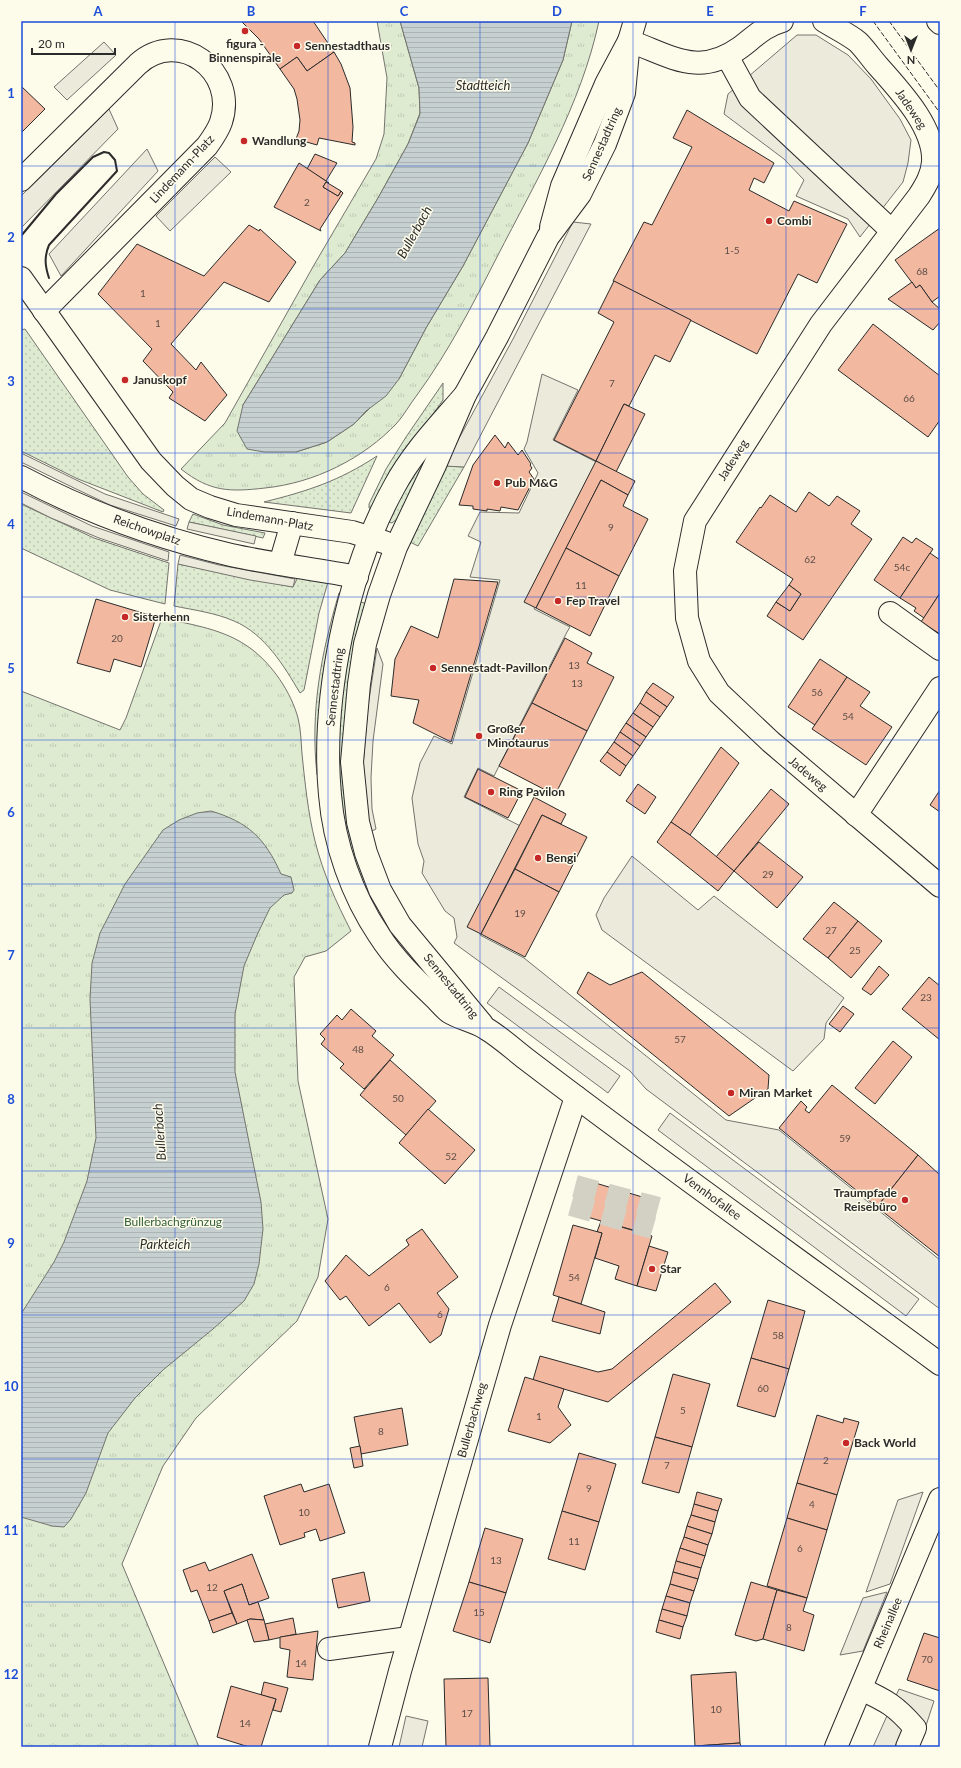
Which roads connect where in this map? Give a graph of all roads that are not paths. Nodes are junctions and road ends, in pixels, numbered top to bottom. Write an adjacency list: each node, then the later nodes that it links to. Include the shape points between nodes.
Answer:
1 (782, 21): 4 (street, via 759,32)
2 (824, 21): 6 (street, Jadeweg, via 857,42 904,96 926,131 930,143 933,162 927,184)
3 (632, 31): 4 (street, via 688,63 708,63); 9 (street, Sennestadtring, via 624,93 605,144 580,194 548,238)
4 (727, 56): 6 (street, via 750,98)
5 (21, 180): 8 (street, Lindemann-Platz, via 138,64 154,52 187,52 206,63 218,80 223,114 215,135 207,146)
6 (892, 231): 20 (street, Jadeweg, via 821,324 695,521 685,571 687,618 699,661 719,693 770,742)
7 (21, 278): 8 (street, Lindemann-Platz)
8 (44, 311): 11 (street, Lindemann-Platz, via 151,462 175,486 191,499 210,507 236,515)
9 (465, 395): 12 (street, Sennestadtring, via 404,470 392,489); 13 (street, Sennestadtring)
10 (21, 477): 14 (street, Reichowplatz, via 130,526 232,555)
11 (292, 524): 12 (street, Lindemann-Platz); 14 (street)
12 (370, 537): 13 (street, Lindemann-Platz); 15 (street, Sennestadtring)
13 (396, 547): 22 (street, Sennestadtring, via 365,644 359,684 352,762 358,822 380,890 400,925)
14 (280, 564): 15 (street, Reichowplatz)
15 (357, 577): 22 (street, Sennestadtring, via 341,638 330,726 330,796 344,861 360,902 379,936 413,978 449,1012)
16 (890, 613): 17 (street)
17 (940, 649)
18 (940, 688): 19 (street)
19 (932, 717): 20 (street)
20 (856, 815): 21 (street, Jadeweg)
21 (940, 886)
22 (485, 1028): 23 (street, Vennhofallee)
23 (576, 1097): 24 (street, Vennhofallee); 26 (street, Bullerbachweg, via 500,1325)
24 (940, 1364)
25 (940, 1499): 28 (street, Rheinallee)
26 (409, 1638): 27 (street); 29 (street, Bullerbachweg)
27 (329, 1649)
28 (861, 1689): 30 (street, Rheinallee); 31 (street, via 899,1709 915,1728)
29 (380, 1747)
30 (836, 1747)
31 (907, 1747)

